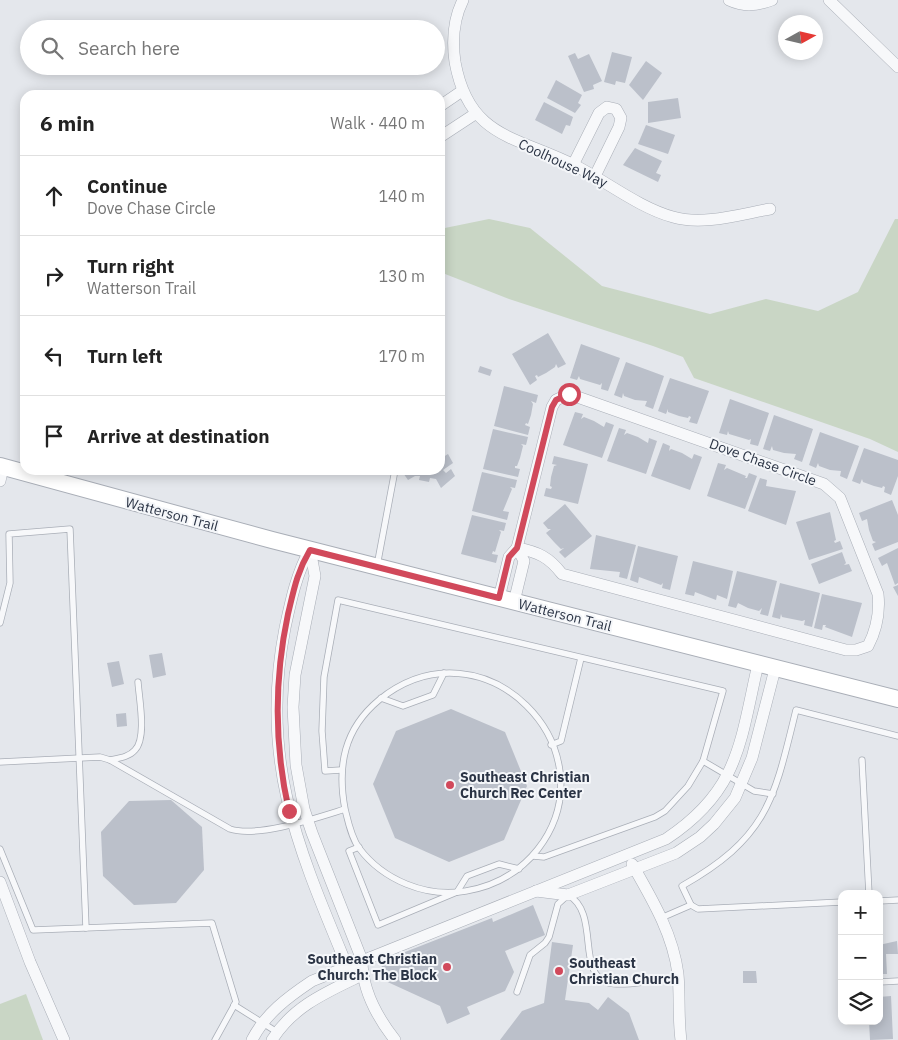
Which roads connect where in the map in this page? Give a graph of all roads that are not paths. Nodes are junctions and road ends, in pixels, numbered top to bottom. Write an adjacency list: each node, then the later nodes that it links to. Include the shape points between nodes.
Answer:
1 (463, 0): 6 (street, Coolhouse Way, via 454,26 453,48)
2 (728, 0): 3 (street, via 752,6)
3 (772, 0)
4 (829, 0): 5 (street)
5 (898, 67)
6 (462, 91): 7 (street); 8 (street, Coolhouse Way)
7 (445, 103)
8 (476, 114): 9 (street); 10 (street, Coolhouse Way, via 503,134)
9 (445, 134)
10 (573, 165): 11 (street, Coolhouse Way); 11 (street, via 598,113 607,107 616,109 622,118)
11 (595, 176): 12 (street, Coolhouse Way, via 674,218 698,220)
12 (770, 209)
13 (1, 471): 16 (main road, Watterson Trail)
14 (394, 475): 17 (lane)
15 (517, 548): 15 (street, Dove Chase Circle, via 552,407 556,400 569,394 824,484 834,491 840,498 878,594 877,624 868,646 846,650 562,574 542,554); 18 (street, Dove Chase Circle, via 509,557)
16 (310, 550): 17 (main road, Watterson Trail); 39 (street, via 315,576 298,652 293,707 296,765); 40 (street, via 298,570 282,646 276,696 280,762)
17 (376, 567): 18 (main road, Watterson Trail)
18 (506, 600): 21 (main road, Watterson Trail)
19 (0, 623): 29 (lane, via 10,583 9,534 70,529)
20 (581, 658): 28 (lane, via 561,741); 32 (lane, via 722,691); 34 (lane, via 338,600 324,677 322,731 325,770)
21 (758, 664): 22 (main road, Watterson Trail); 35 (street, via 739,746)
22 (775, 668): 26 (main road, Watterson Trail); 36 (street, via 752,758)
23 (444, 673): 25 (lane, via 408,682); 25 (lane, via 433,695 403,706); 28 (lane, via 470,674 498,684 518,696 536,715)
24 (138, 682): 30 (lane, via 141,738 135,751 128,756)
25 (381, 698): 34 (lane, via 363,716 352,734)
26 (898, 700)
27 (898, 736): 37 (lane, via 796,710)
28 (552, 745): 44 (lane, via 561,788 558,809 553,826)
29 (78, 758): 30 (lane); 33 (lane); 58 (lane)
30 (110, 760): 40 (lane, via 230,829 247,832)
31 (862, 760): 49 (lane)
32 (703, 761): 35 (lane); 44 (lane, via 674,803 655,817 544,857)
33 (0, 762)
34 (341, 770): 38 (lane)
35 (728, 775): 36 (lane); 43 (street, via 710,804 681,829 666,839)
36 (742, 784): 37 (lane, via 761,794); 47 (street, via 726,811 700,837 676,852)
37 (773, 794): 56 (lane, via 742,843 720,862 682,886)
38 (344, 809): 39 (lane); 41 (lane)
39 (308, 820): 40 (lane); 61 (street)
40 (293, 824): 62 (street, via 304,862)
41 (359, 847): 51 (lane, via 378,868 396,879 439,893); 51 (lane, via 349,851 378,925)
42 (0, 849): 60 (lane)
43 (627, 855): 45 (street); 47 (street)
44 (533, 856): 46 (lane)
45 (591, 868): 50 (street); 52 (street)
46 (519, 869): 51 (lane, via 495,884); 51 (lane, via 499,864 467,876)
47 (635, 870): 52 (street); 57 (street)
48 (0, 882): 59 (street)
49 (868, 890)
50 (535, 891): 52 (street); 61 (street)
51 (457, 892)
52 (568, 895): 64 (lane, via 578,903 589,933 590,963 602,979 614,984); 67 (lane, via 558,904 549,937 530,955)
53 (883, 900): 54 (lane)
54 (898, 900)
55 (838, 902): 56 (lane, via 698,909)
56 (691, 905): 57 (lane)
57 (662, 918): 64 (street)
58 (86, 928): 60 (lane); 68 (lane, via 212,923 236,1002)
59 (18, 930): 60 (lane); 72 (street)
60 (32, 930)
61 (362, 960): 62 (street); 63 (street)
62 (347, 966): 63 (street); 69 (street, via 312,981 292,994)
63 (362, 976): 70 (street, via 314,998 298,1010); 75 (street, via 378,1015)
64 (678, 978): 71 (street)
65 (898, 981): 66 (lane)
66 (883, 982)
67 (517, 992)
68 (234, 1005): 69 (lane); 73 (lane)
69 (262, 1022): 70 (lane); 74 (street)
70 (275, 1036)
71 (679, 1037)
72 (64, 1040)
73 (215, 1040)
74 (252, 1040)
75 (395, 1040)

